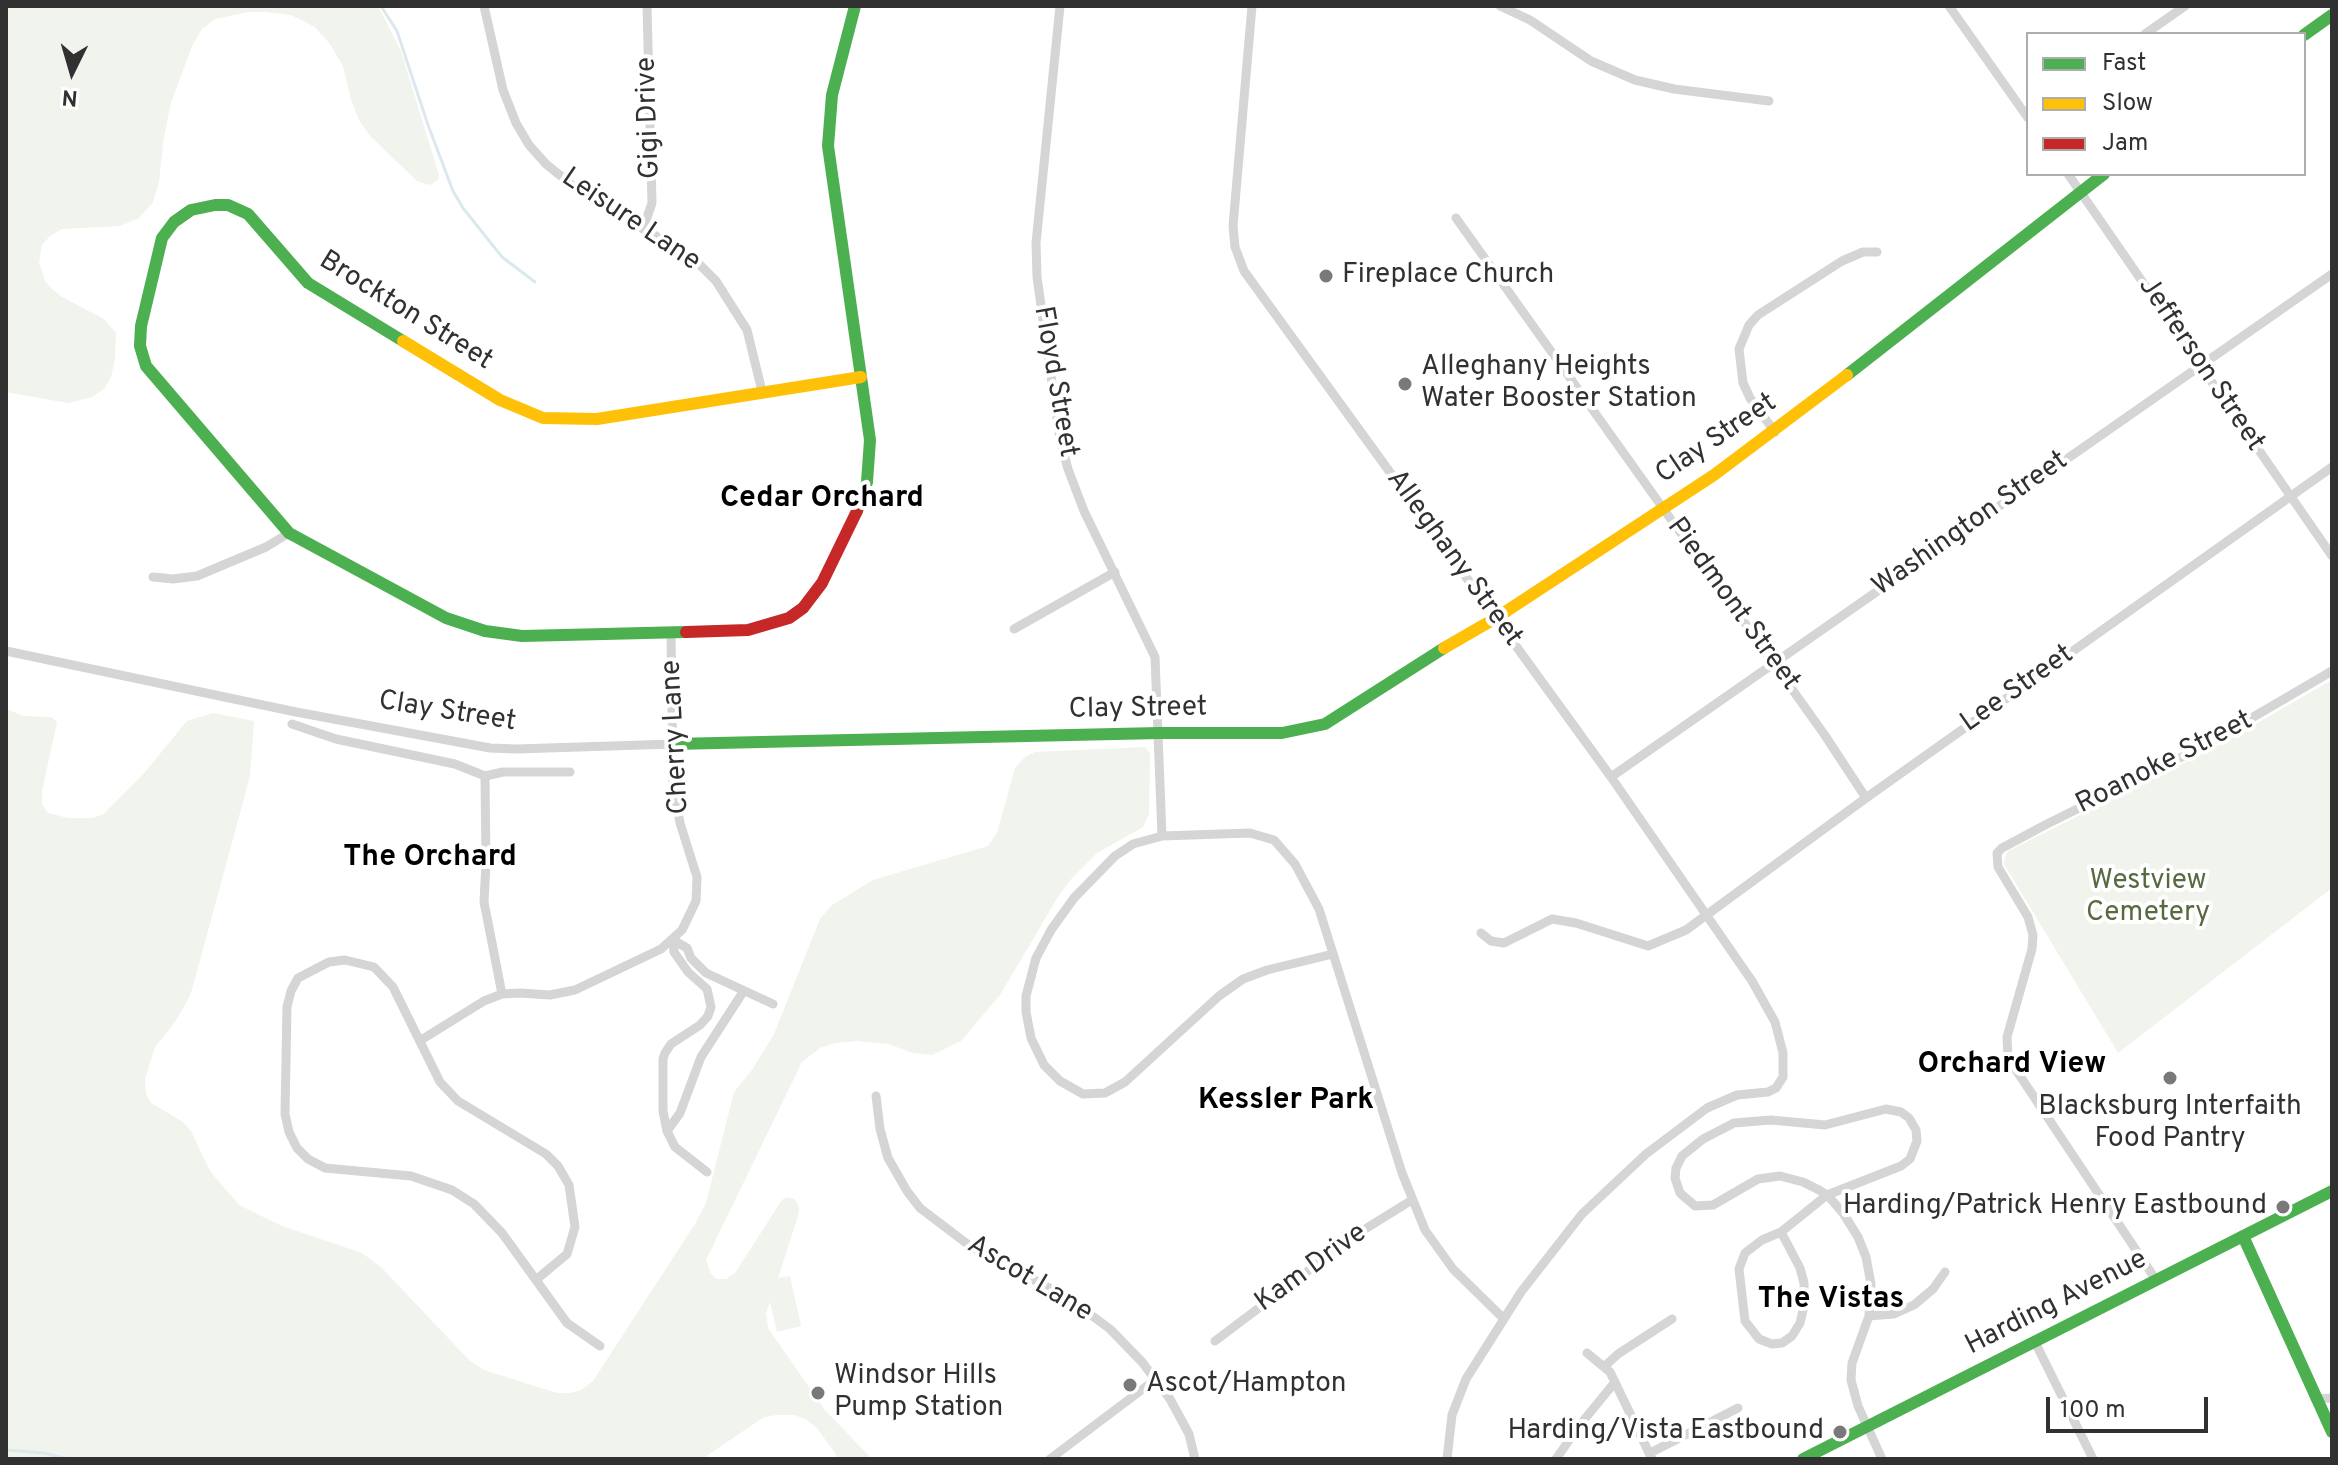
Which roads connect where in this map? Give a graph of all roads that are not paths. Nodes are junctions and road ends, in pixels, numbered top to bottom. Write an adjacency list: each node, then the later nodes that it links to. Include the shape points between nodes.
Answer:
1 (484, 6): 18 (street, Leisure Lane, via 503,90 529,145 573,186)
2 (647, 6): 18 (street, Gigi Drive, via 652,203)
3 (855, 6): 22 (street, Brockton Street, via 832,95 828,146)
4 (1060, 6): 30 (street, Floyd Street, via 1037,277 1060,439 1084,511)
5 (1252, 6): 32 (street, Alleghany Street, via 1233,226 1239,260)
6 (1500, 6): 12 (street, via 1626,76 1674,89)
7 (1949, 6): 13 (street)
8 (2180, 7): 10 (street)
9 (2332, 15): 11 (street)
10 (2148, 32)
11 (2306, 34)
12 (1769, 101)
13 (2026, 114)
14 (2069, 176): 16 (street, Jefferson Street)
15 (2101, 176): 16 (street, Clay Street)
16 (2080, 191): 21 (street, Jefferson Street); 24 (street, Clay Street)
17 (1456, 218): 27 (street, Piedmont Street)
18 (643, 229): 23 (street, Leisure Lane, via 694,259 724,291 747,330)
19 (1877, 252): 24 (street, via 1842,261 1749,325 1739,349 1743,383)
20 (2332, 274): 21 (street, Washington Street)
21 (2200, 366): 26 (street, Jefferson Street); 36 (street, Washington Street)
22 (861, 377): 23 (street, Brockton Street); 34 (street, Brockton Street, via 870,440 867,482 813,597 772,625)
23 (762, 391): 28 (street, Brockton Street, via 597,419 555,419 520,410 308,283 248,214 228,205 202,206 174,222 162,238 141,326 142,356)
24 (1775, 432): 27 (street, Clay Street)
25 (2332, 467): 26 (street, Lee Street)
26 (2290, 497): 29 (street, Jefferson Street); 44 (street, Lee Street)
27 (1662, 508): 32 (street, Clay Street); 36 (street, Piedmont Street)
28 (289, 533): 31 (street, via 197,576); 34 (street, Brockton Street, via 476,629 522,636)
29 (2332, 556)
30 (1115, 572): 33 (street); 39 (street, Floyd Street, via 1155,657)
31 (153, 577)
32 (1496, 618): 39 (street, Clay Street, via 1338,718 1306,729); 43 (street, Alleghany Street)
33 (1014, 629)
34 (671, 632): 40 (street, Cherry Lane)
35 (6, 651): 40 (street, Clay Street, via 490,748)
36 (1773, 664): 43 (street, Washington Street); 44 (street, Piedmont Street)
37 (2332, 671): 64 (street, Roanoke Street, via 2202,747 1997,853 1998,867 2033,935 2007,1037 2008,1058)
38 (292, 724): 42 (street)
39 (1159, 733): 40 (street, Clay Street); 45 (street, Floyd Street)
40 (673, 744): 48 (street, Cherry Lane, via 675,796 697,877 696,901)
41 (570, 772): 42 (street)
42 (485, 776): 51 (street, via 484,902)
43 (1611, 777): 46 (street, Alleghany Street)
44 (1866, 798): 46 (street, Lee Street)
45 (1162, 836): 49 (street, via 1250,833 1274,840 1314,896); 49 (street, via 1133,844 1100,870 1057,921 1036,958 1026,996 1027,1022 1037,1054 1060,1081 1083,1094 1113,1090 1243,979)
46 (1706, 915): 47 (street, Lee Street, via 1648,946 1552,919 1504,943); 66 (street, Alleghany Street, via 1770,1012 1783,1053 1782,1080 1768,1092 1714,1103 1646,1154 1582,1214)
47 (1481, 933)
48 (673, 940): 50 (street, via 687,948 706,973); 51 (street, Cherry Lane, via 575,990); 55 (street, via 674,952 707,989 711,1007 700,1025 671,1044 663,1059)
49 (1333, 954): 59 (street)
50 (743, 992): 52 (street); 55 (street, via 701,1057 680,1113)
51 (502, 994): 53 (street, Cherry Lane)
52 (773, 1004)
53 (421, 1040): 63 (street, via 440,1082 458,1101 546,1154 569,1185 575,1227 571,1244 561,1261); 63 (street, via 393,987 374,967 345,960 298,978 287,1007 289,1132 308,1159 325,1168 411,1176 452,1190 491,1219)
54 (876, 1096): 73 (street, Ascot Lane, via 888,1158 920,1208 970,1246 1092,1315)
55 (667, 1131): 56 (street, via 675,1147)
56 (707, 1172)
57 (2332, 1191): 61 (street, Harding Avenue)
58 (1827, 1195): 58 (street, via 1910,1159 1917,1141 1909,1118 1886,1109 1825,1125 1734,1123 1703,1139 1676,1168 1680,1193 1702,1207 1773,1176 1803,1182); 60 (street); 65 (street, via 1854,1230 1866,1257)
59 (1412, 1200): 66 (street, via 1442,1256); 68 (street, Kam Drive, via 1357,1234)
60 (1781, 1232): 60 (street, via 1800,1268 1804,1306 1792,1336 1772,1344 1759,1339 1745,1321 1739,1269 1745,1253)
61 (2243, 1236): 64 (street, Harding Avenue); 76 (street)
62 (1945, 1272): 65 (street, via 1914,1305)
63 (537, 1279): 70 (street, via 567,1323)
64 (2156, 1280): 69 (street, Harding Avenue)
65 (1869, 1316): 78 (street, via 1851,1380)
66 (1503, 1318): 83 (street, via 1459,1393)
67 (1672, 1319): 72 (street)
68 (1215, 1341)
69 (2035, 1342): 78 (street, Harding Avenue); 87 (street)
70 (600, 1346)
71 (1587, 1353): 72 (street)
72 (1605, 1366): 74 (street)
73 (1156, 1379): 81 (street); 82 (street, Ascot Lane, via 1187,1430)
74 (1615, 1382): 80 (street); 84 (street)
75 (2332, 1398): 76 (street)
76 (2315, 1399): 79 (street)
77 (1738, 1408): 80 (street)
78 (1866, 1427): 85 (street, Harding Avenue); 86 (street)
79 (2332, 1432)
80 (1651, 1456)
81 (1050, 1459)
82 (1195, 1459)
83 (1447, 1459)
84 (1556, 1459)
85 (1803, 1459)
86 (1882, 1459)
87 (2093, 1459)

